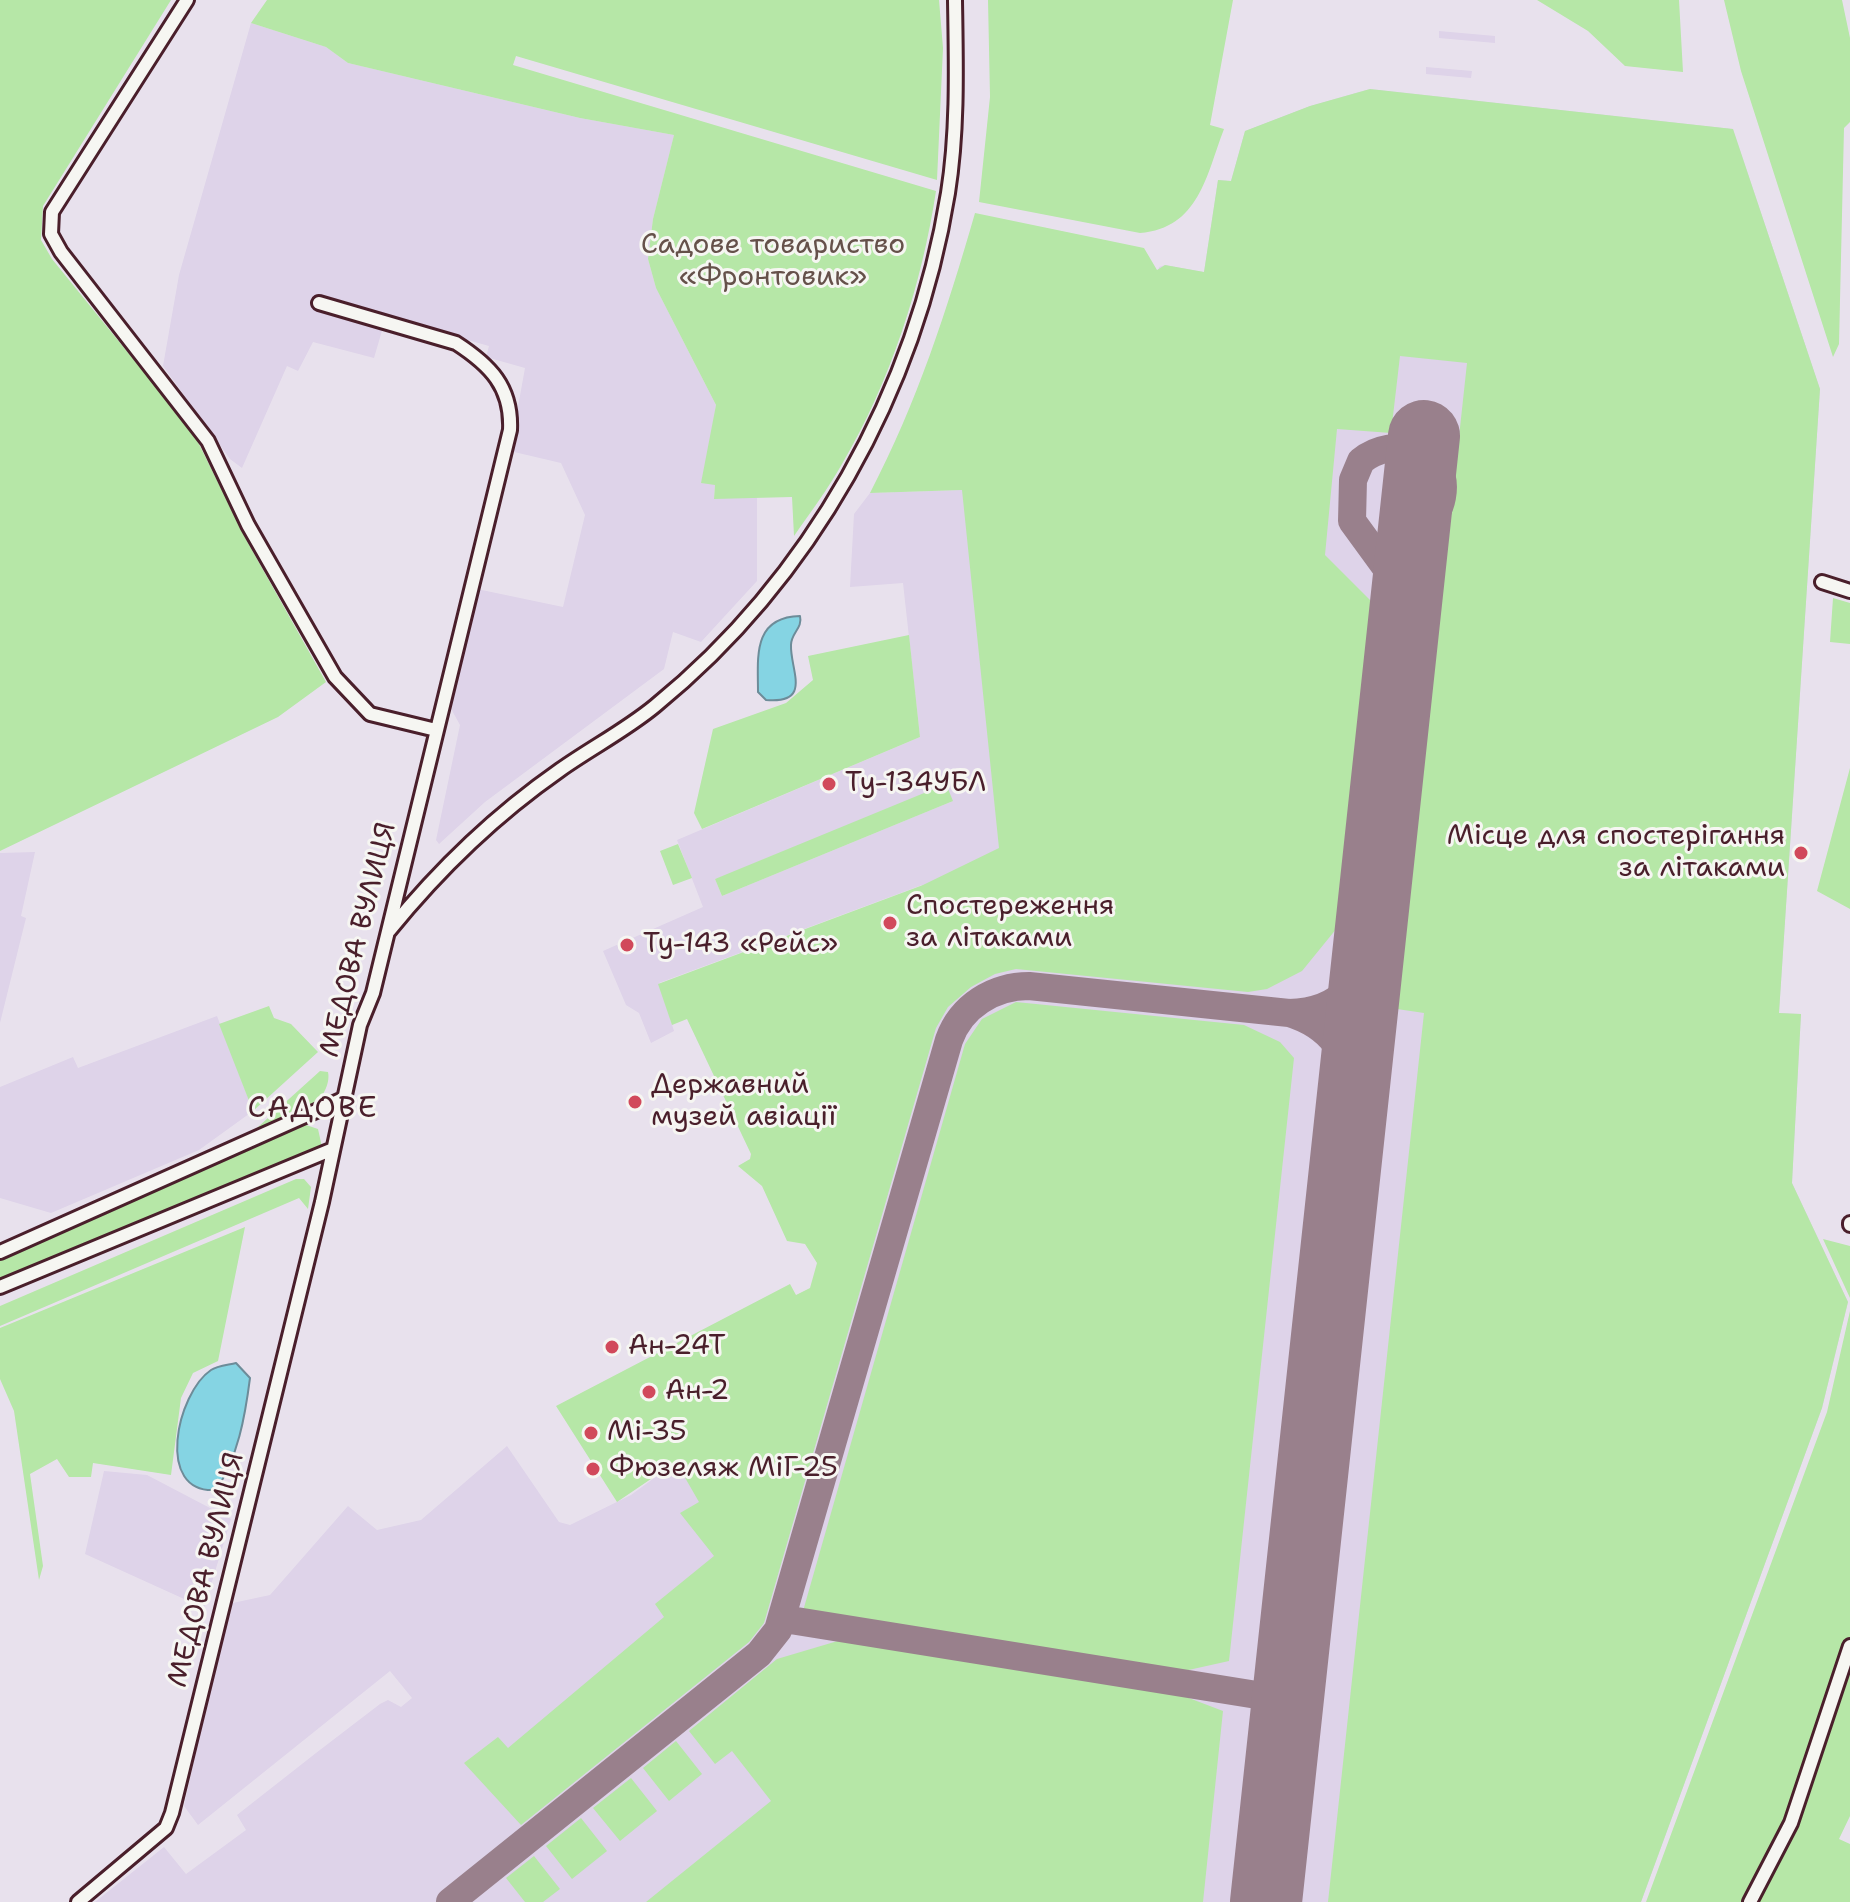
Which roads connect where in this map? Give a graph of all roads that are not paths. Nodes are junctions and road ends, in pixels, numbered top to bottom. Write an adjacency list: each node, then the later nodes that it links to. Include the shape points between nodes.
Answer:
1 (187, 0): 6 (street, via 52,212 51,234 208,441 248,525 335,677 370,714)
2 (955, 0): 7 (street, via 956,86 941,235 886,400 827,512 779,581 707,660 653,708 496,817 463,846)
3 (319, 303): 6 (street, МЕДОВА ВУЛИЦЯ, via 456,343 500,380 509,399 510,430)
4 (1822, 582): 5 (street)
5 (1850, 591)
6 (436, 730): 7 (street, МЕДОВА ВУЛИЦЯ)
7 (387, 933): 8 (street, МЕДОВА ВУЛИЦЯ)
8 (343, 1099): 9 (street, МЕДОВА ВУЛИЦЯ); 10 (street)
9 (333, 1149): 11 (street); 13 (street, МЕДОВА ВУЛИЦЯ, via 172,1813 166,1828)
10 (0, 1252)
11 (0, 1287)
12 (1850, 1646): 14 (street, via 1791,1823)
13 (78, 1902)
14 (1750, 1902)

